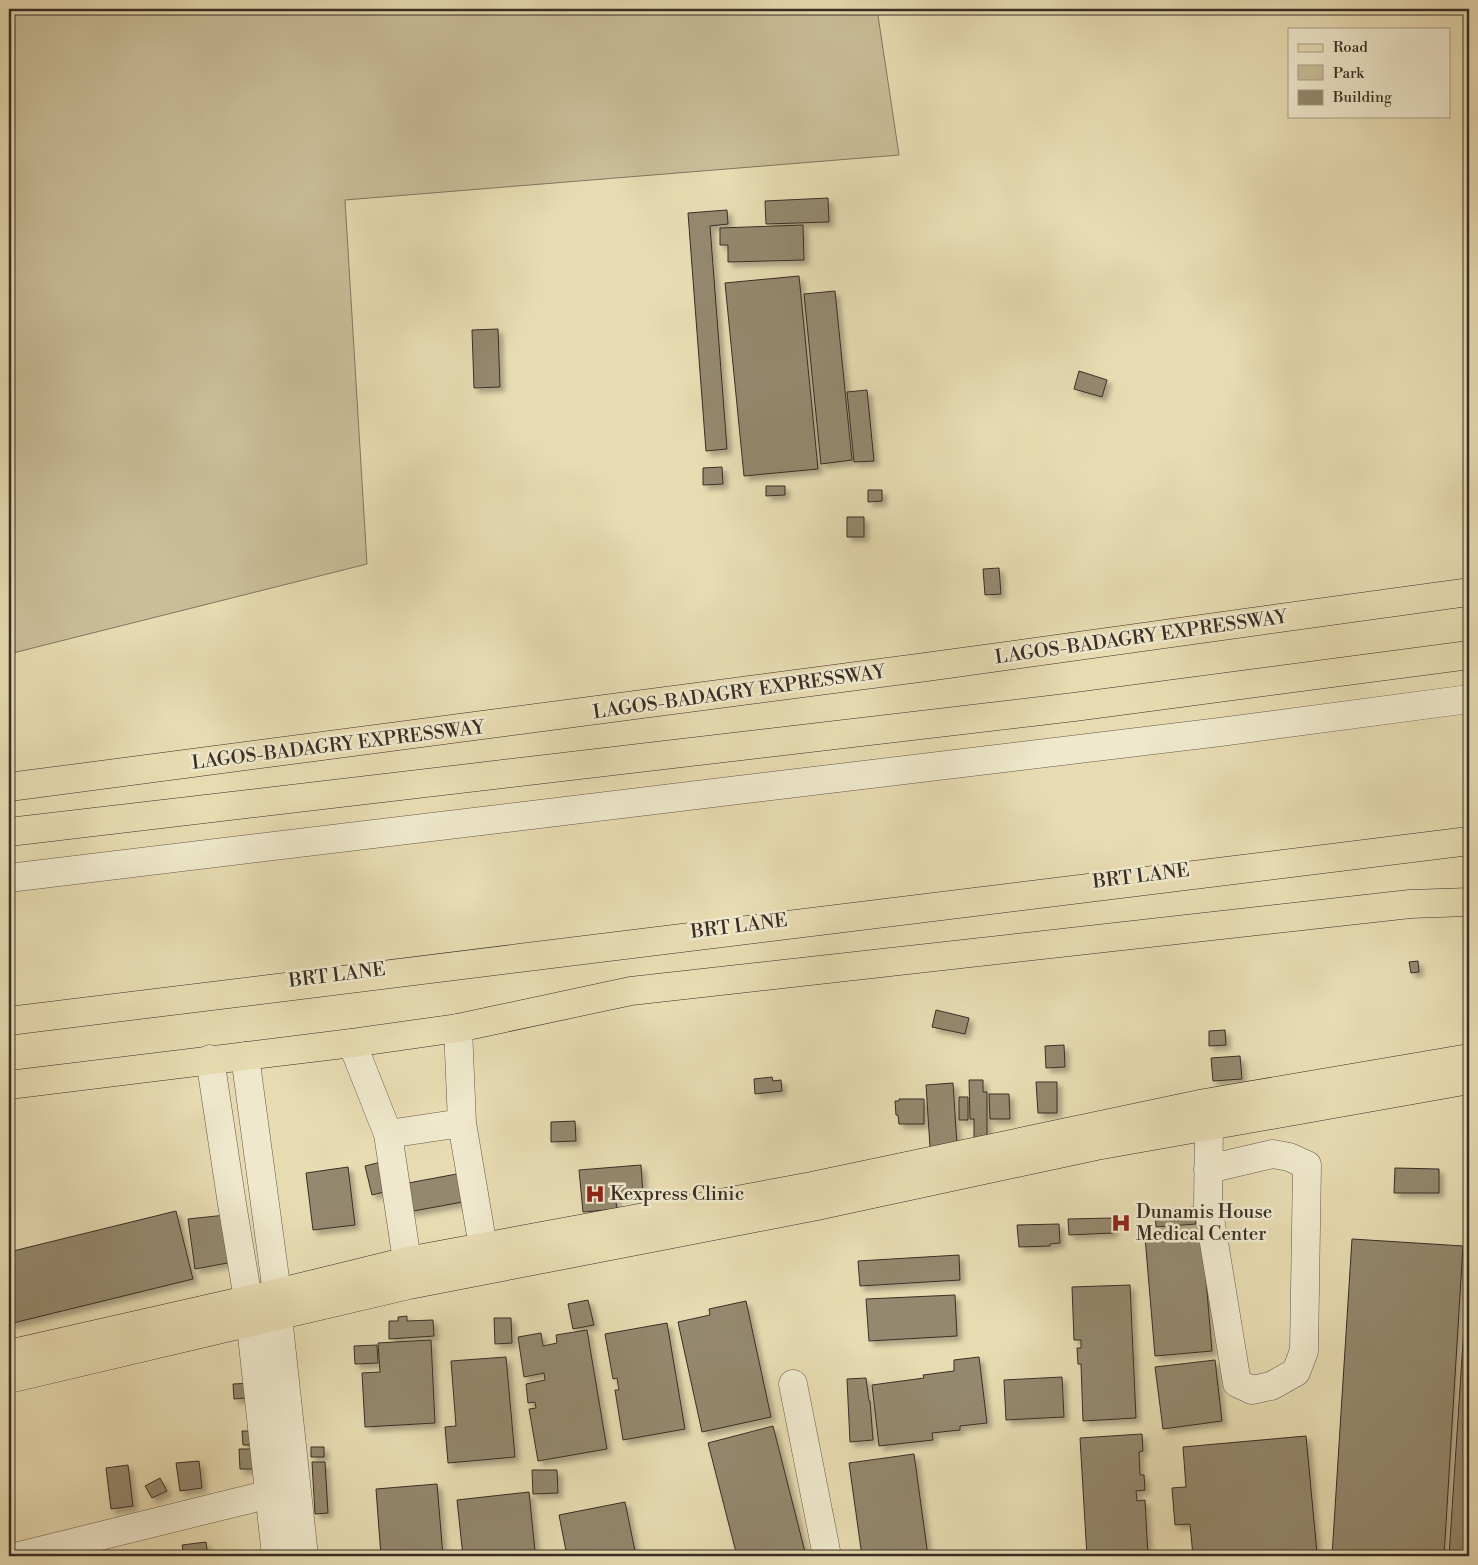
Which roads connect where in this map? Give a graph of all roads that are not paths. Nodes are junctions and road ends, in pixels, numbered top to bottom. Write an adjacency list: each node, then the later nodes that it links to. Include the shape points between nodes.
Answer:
1 (1469, 592): 6 (main road, LAGOS-BADAGRY EXPRESSWAY, via 916,669)
2 (1469, 639): 5 (main road)
3 (1469, 655): 5 (main road)
4 (1469, 699): 11 (street)
5 (1074, 707): 7 (main road)
6 (9, 787)
7 (9, 832)
8 (1469, 833): 14 (street, BRT LANE)
9 (1469, 841): 12 (main road)
10 (1469, 859): 12 (main road)
11 (9, 878)
12 (1162, 879): 15 (main road)
13 (1469, 902): 16 (main road, via 1400,905 631,991)
14 (9, 1016)
15 (9, 1021)
16 (458, 1028): 17 (main road); 23 (street)
17 (352, 1043): 18 (main road); 25 (street)
18 (245, 1056): 20 (main road); 29 (street)
19 (1469, 1058): 27 (main road, via 1205,1104 812,1186)
20 (210, 1059): 22 (main road); 30 (street)
21 (1469, 1080): 24 (main road)
22 (9, 1085)
23 (462, 1123): 25 (street); 27 (street)
24 (1209, 1124): 26 (street); 29 (main road, via 817,1206 409,1285)
25 (388, 1134): 28 (street)
26 (1208, 1169): 26 (street, via 1208,1206 1237,1383 1252,1390 1272,1386 1296,1372 1304,1351 1307,1165 1273,1154)
27 (483, 1247): 28 (main road)
28 (407, 1261): 29 (main road)
29 (277, 1305): 30 (main road); 37 (street)
30 (249, 1312): 31 (main road); 32 (main road); 34 (street)
31 (9, 1354)
32 (9, 1379)
33 (793, 1384): 38 (street)
34 (270, 1494): 35 (street); 36 (street)
35 (19, 1556)
36 (276, 1556)
37 (304, 1556)
38 (827, 1556)

